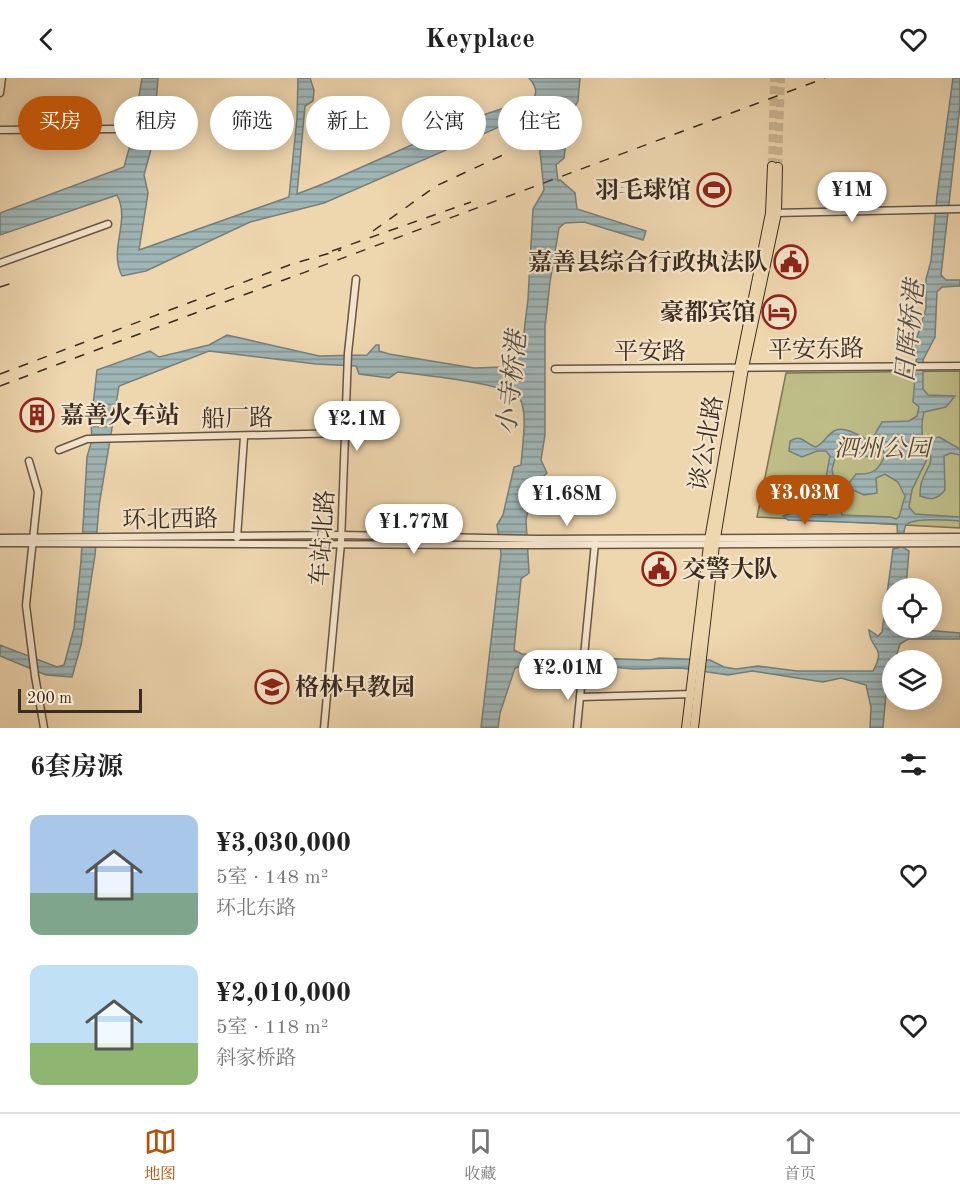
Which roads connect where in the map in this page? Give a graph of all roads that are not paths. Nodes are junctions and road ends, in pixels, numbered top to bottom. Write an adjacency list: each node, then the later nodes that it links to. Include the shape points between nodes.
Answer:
1 (2, 78): 2 (street)
2 (0, 93)
3 (114, 129): 4 (street)
4 (0, 130)
5 (775, 167): 7 (main road, 谈公北路)
6 (960, 208): 7 (street)
7 (773, 213): 12 (main road, 谈公北路)
8 (108, 224): 9 (street)
9 (0, 264)
10 (356, 279): 14 (street, 车站北路, via 348,353)
11 (960, 366): 12 (street, 平安东路)
12 (742, 368): 13 (street, 平安路); 26 (main road, 谈公北路)
13 (555, 369)
14 (346, 433): 15 (street, 船厂路); 18 (street, 车站北路)
15 (244, 437): 16 (street, 船厂路, via 87,439); 22 (street)
16 (59, 450)
17 (29, 461): 21 (street, via 38,492)
18 (341, 535): 22 (street, 环北西路); 23 (street, 环北西路); 28 (street, 车站北路)
19 (960, 537): 24 (street)
20 (0, 538): 21 (street, 环北西路)
21 (34, 540): 22 (street, 环北西路); 27 (street, 环北西路); 32 (street, via 26,605)
22 (237, 540): 28 (street, 环北西路)
23 (488, 541): 25 (street); 28 (street, 环北西路)
24 (907, 541): 26 (street); 29 (street)
25 (595, 542): 26 (street); 31 (street)
26 (712, 542): 30 (main road, 谈公北路)
27 (0, 543)
28 (340, 543): 33 (street, 车站北路)
29 (960, 543)
30 (694, 694): 31 (street); 35 (main road, 谈公北路); 36 (main road, 谈公北路)
31 (580, 697): 34 (street)
32 (44, 728)
33 (324, 728)
34 (577, 728)
35 (686, 728)
36 (694, 728)

